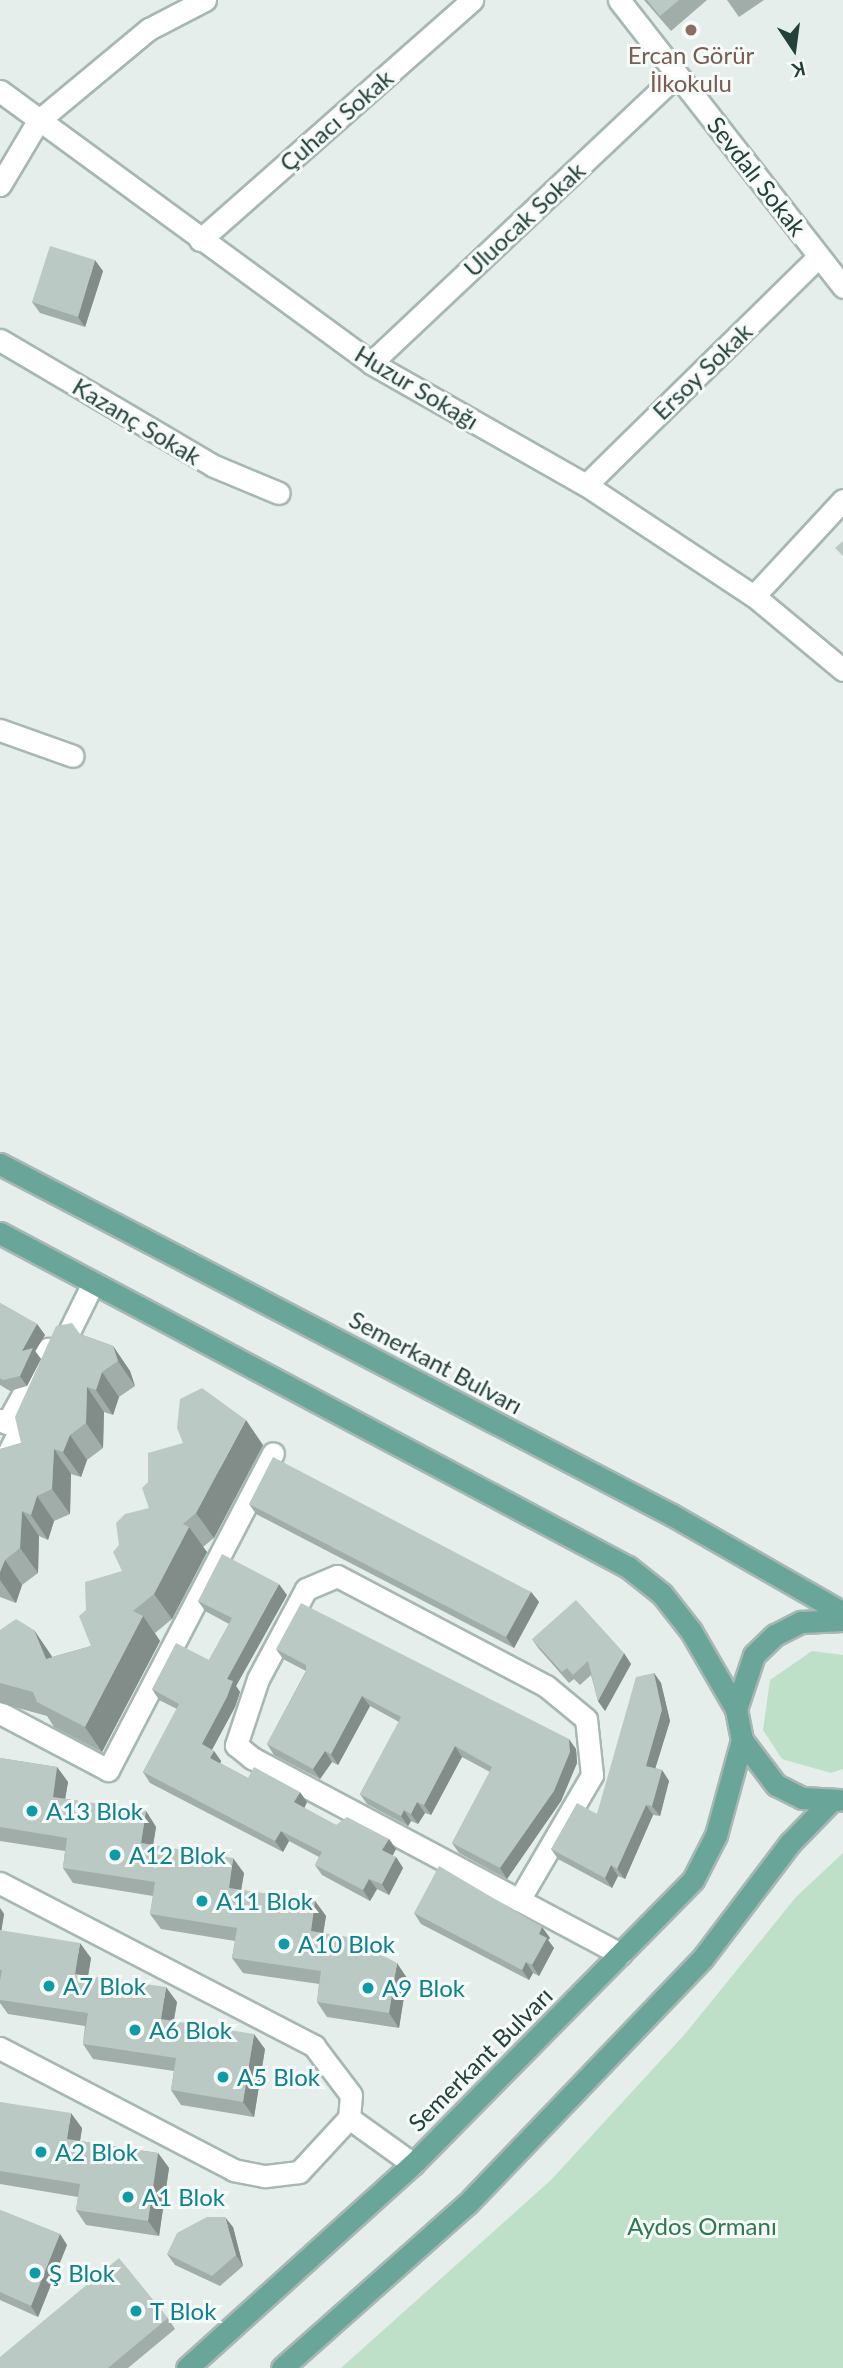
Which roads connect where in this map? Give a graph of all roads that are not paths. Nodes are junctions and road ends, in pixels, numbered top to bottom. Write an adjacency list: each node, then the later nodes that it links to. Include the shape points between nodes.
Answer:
1 (205, 0): 6 (street, via 149,29)
2 (472, 0): 8 (street, Çuhacı Sokak)
3 (618, 0): 4 (street, Sevdalı Sokak)
4 (677, 75): 9 (street, Sevdalı Sokak); 12 (street, Uluocak Sokak)
5 (0, 91): 6 (street, Huzur Sokağı)
6 (38, 121): 7 (street); 8 (street, Huzur Sokağı)
7 (0, 185)
8 (200, 240): 12 (street, Huzur Sokağı)
9 (818, 257): 10 (street, Sevdalı Sokak); 13 (street, Ersoy Sokak)
10 (843, 287)
11 (0, 340): 14 (street, Kazanç Sokak, via 214,467)
12 (371, 363): 13 (street, Huzur Sokağı)
13 (586, 485): 16 (street, Huzur Sokağı)
14 (279, 493)
15 (843, 500): 16 (street)
16 (754, 596): 17 (street, Huzur Sokağı)
17 (838, 657)
18 (0, 730): 19 (street)
19 (73, 756)
20 (0, 1164): 26 (main road, Semerkant Bulvarı, via 672,1515)
21 (0, 1233): 22 (main road)
22 (90, 1281): 23 (street, via 7,1423); 25 (street); 28 (main road, via 628,1567 662,1594 691,1631)
23 (0, 1420)
24 (274, 1453): 29 (street, via 108,1770)
25 (0, 1470)
26 (843, 1613)
27 (843, 1620): 28 (main road, via 802,1622 775,1635 754,1655)
28 (736, 1709): 30 (main road)
29 (0, 1713)
30 (741, 1740): 31 (main road, via 776,1785); 34 (main road, Semerkant Bulvarı, via 716,1835 693,1881)
31 (837, 1800): 39 (main road, via 790,1843 702,1959 467,2204)
32 (0, 1882): 36 (street, via 314,2046 351,2095)
33 (519, 1900): 33 (street, via 236,1745 258,1679 306,1589 337,1576 546,1686 586,1719 592,1775); 34 (street)
34 (620, 1954): 37 (main road, Semerkant Bulvarı)
35 (0, 2048): 36 (street, via 234,2170 299,2172)
36 (349, 2118): 37 (street)
37 (413, 2164): 38 (main road, Semerkant Bulvarı)
38 (187, 2368)
39 (282, 2368)

